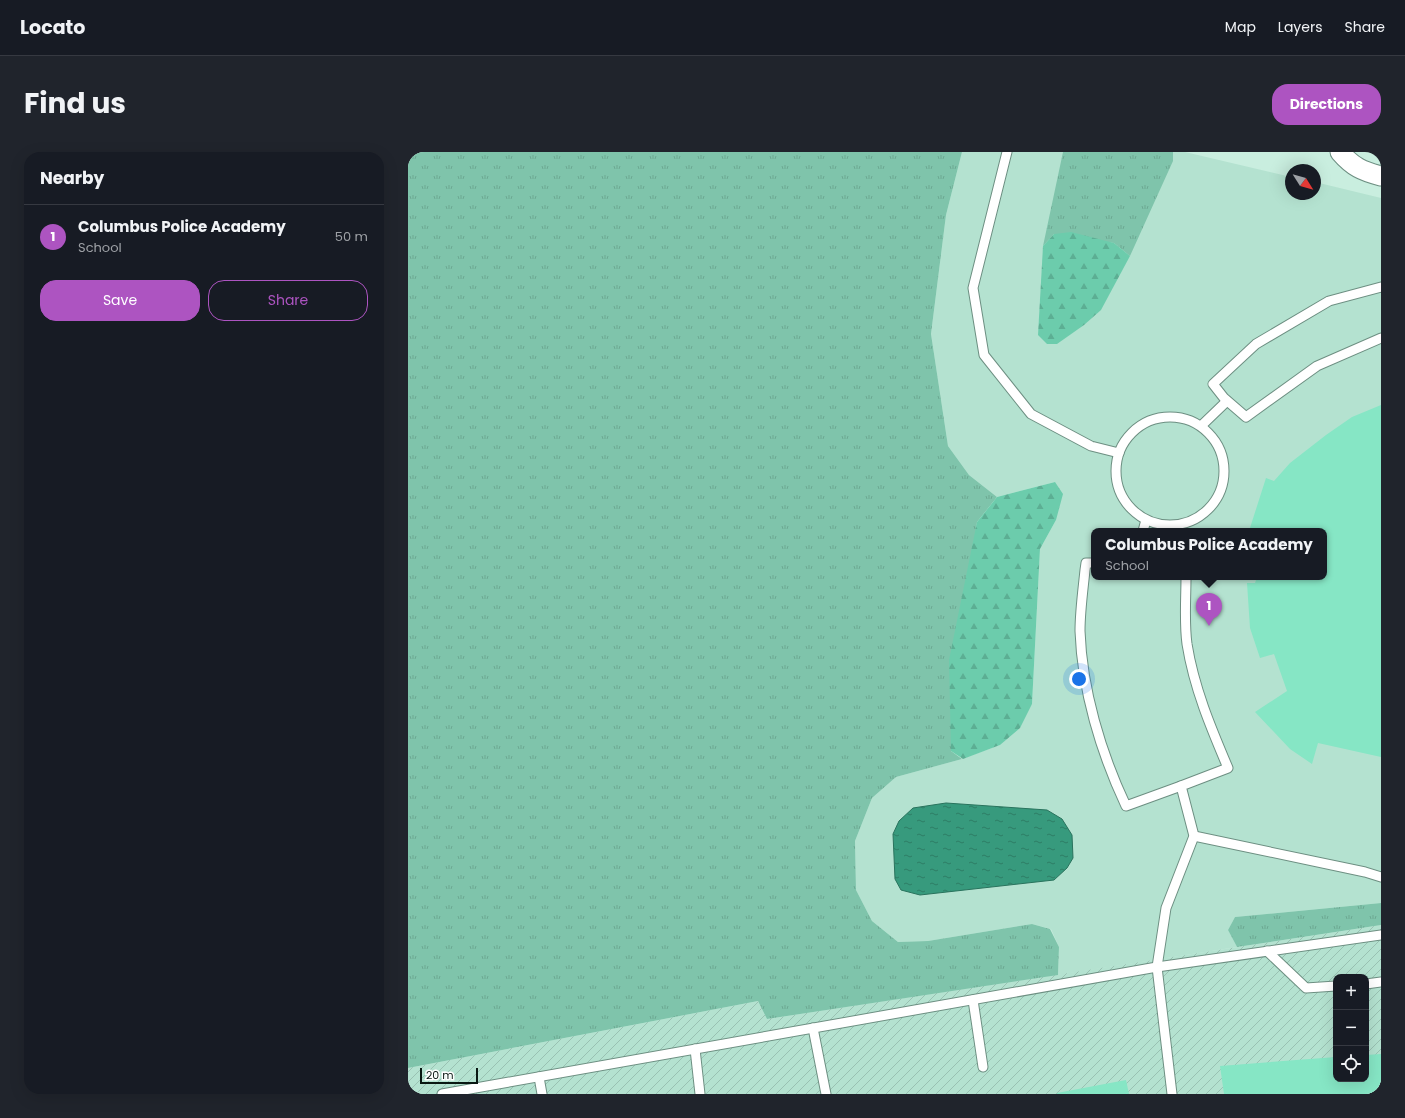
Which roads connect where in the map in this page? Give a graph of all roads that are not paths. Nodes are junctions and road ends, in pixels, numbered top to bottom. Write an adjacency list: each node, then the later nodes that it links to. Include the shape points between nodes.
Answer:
1 (1007, 152): 8 (lane, via 973,288 984,354 1031,414 1091,446)
2 (1340, 152): 3 (street, via 1350,164)
3 (1381, 176)
4 (1381, 287): 6 (lane, via 1329,301 1256,344 1213,384)
5 (1381, 338): 6 (lane, via 1317,366 1246,417)
6 (1227, 401): 7 (lane)
7 (1201, 426): 8 (lane, via 1178,416 1159,417 1142,424 1128,436); 11 (lane, via 1218,443 1224,459 1225,476 1221,492 1212,507)
8 (1119, 453): 9 (lane, via 1116,468 1117,484 1123,499 1133,511)
9 (1146, 520): 10 (lane); 11 (lane, via 1164,526)
10 (1144, 528)
11 (1184, 528)
12 (1091, 563): 14 (lane, via 1086,563 1084,570 1080,630 1086,688 1100,741 1126,806)
13 (1186, 580): 14 (lane, via 1187,643 1194,676 1207,719 1228,768)
14 (1180, 786): 15 (lane)
15 (1194, 836): 16 (lane); 19 (lane, via 1166,908)
16 (1381, 877)
17 (1381, 935): 18 (lane)
18 (1267, 951): 19 (lane); 22 (lane, via 1306,988)
19 (1157, 967): 23 (lane); 32 (lane)
20 (1381, 982): 21 (lane)
21 (1369, 984)
22 (1333, 986)
23 (973, 1000): 24 (lane); 26 (lane)
24 (813, 1028): 25 (lane); 31 (lane)
25 (695, 1049): 27 (lane); 30 (lane)
26 (983, 1066)
27 (539, 1077): 28 (lane); 29 (lane)
28 (442, 1094)
29 (542, 1094)
30 (700, 1094)
31 (826, 1094)
32 (1172, 1094)

